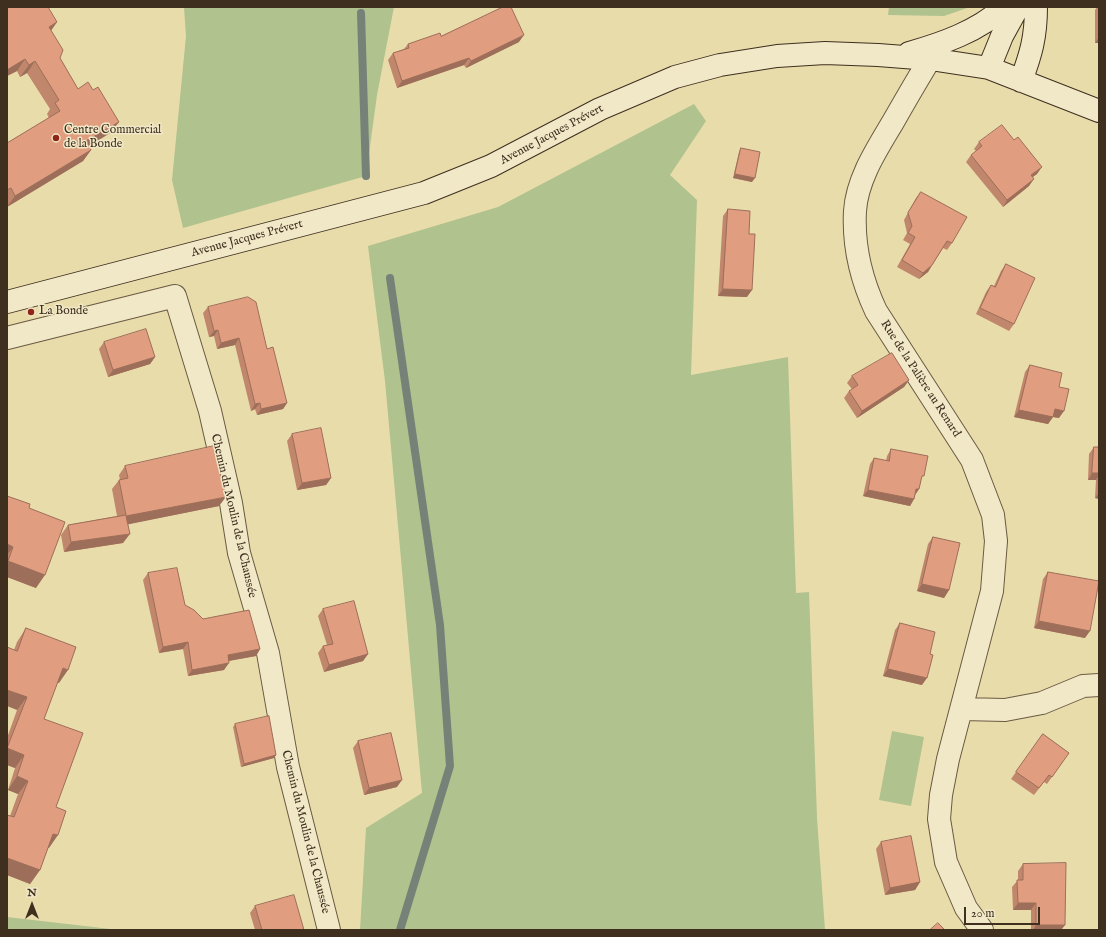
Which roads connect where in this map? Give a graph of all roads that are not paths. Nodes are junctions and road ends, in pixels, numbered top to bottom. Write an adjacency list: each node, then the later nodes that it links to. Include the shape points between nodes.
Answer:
1 (1004, 7): 4 (street, via 986,21 958,36)
2 (1018, 7): 6 (street)
3 (1036, 7): 7 (street, via 1032,51)
4 (900, 56): 5 (street, Avenue Jacques Prévert); 9 (street, Avenue Jacques Prévert, via 825,53 777,56 720,65 674,78 600,109 491,166 424,193)
5 (930, 59): 6 (street, Avenue Jacques Prévert); 12 (street, Rue de la Palière au Renard, via 871,160 855,210 856,240 865,288 876,311 972,460 993,515 996,541 992,591)
6 (988, 68): 7 (street, Avenue Jacques Prévert)
7 (1021, 81): 8 (street, Avenue Jacques Prévert)
8 (1099, 111)
9 (7, 302)
10 (7, 338): 13 (street, Chemin du Moulin de la Chaussée, via 175,296 210,411 231,503 239,553 268,654 288,767)
11 (1099, 685): 12 (street, via 1083,686 1042,703 1012,708)
12 (962, 709): 14 (street, Rue de la Palière au Renard, via 941,795 939,819 946,862 966,908)
13 (329, 930)
14 (982, 930)

